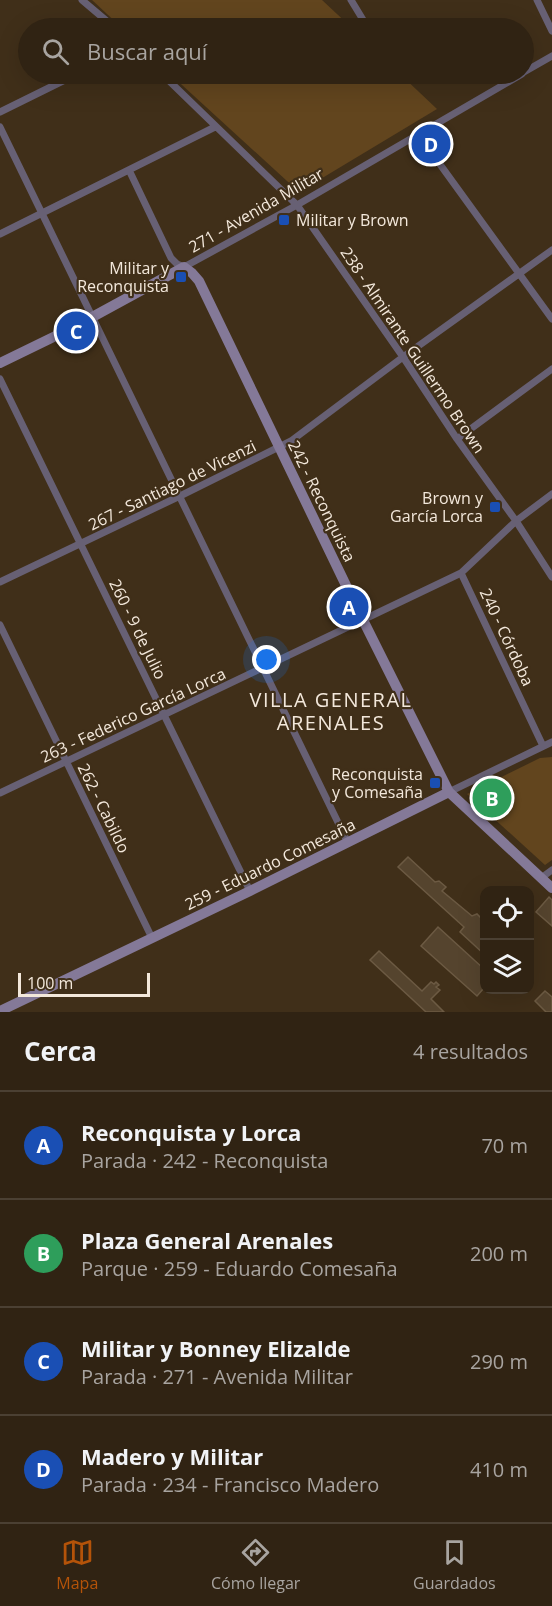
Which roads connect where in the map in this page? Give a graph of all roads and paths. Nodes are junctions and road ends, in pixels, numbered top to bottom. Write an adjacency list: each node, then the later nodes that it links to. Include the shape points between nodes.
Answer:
1 (82, 0): 4 (street)
2 (351, 0): 5 (street)
3 (537, 0): 6 (street)
4 (103, 18)
5 (362, 18)
6 (552, 31)
7 (552, 56): 8 (street, 271 - Avenida Militar)
8 (534, 67)
9 (57, 84): 12 (street)
10 (172, 84): 14 (street, 238 - Almirante Guillermo Brown)
11 (504, 84): 15 (street, 271 - Avenida Militar)
12 (0, 112)
13 (0, 127): 18 (street)
14 (215, 127): 16 (street); 17 (street, 238 - Almirante Guillermo Brown)
15 (418, 134): 17 (street, 271 - Avenida Militar); 22 (street)
16 (129, 170): 18 (street); 21 (street, 242 - Reconquista, via 171,258)
17 (297, 205): 21 (street, 271 - Avenida Militar); 25 (street, 238 - Almirante Guillermo Brown)
18 (42, 213): 19 (street); 23 (street)
19 (0, 234)
20 (552, 250): 22 (street, 267 - Santiago de Vicenzi)
21 (184, 267): 23 (street, 271 - Avenida Militar); 30 (street, 242 - Reconquista, via 199,281)
22 (519, 275): 24 (street); 25 (street, 267 - Santiago de Vicenzi)
23 (93, 317): 26 (street, 271 - Avenida Militar); 32 (street)
24 (552, 319)
25 (403, 357): 29 (street, 238 - Almirante Guillermo Brown); 30 (street, 267 - Santiago de Vicenzi)
26 (0, 363)
27 (552, 369): 29 (street)
28 (0, 379): 34 (street, 260 - 9 de Julio)
29 (457, 439): 33 (street, 238 - Almirante Guillermo Brown)
30 (279, 448): 32 (street, 267 - Santiago de Vicenzi); 38 (street, 242 - Reconquista)
31 (552, 494): 33 (street, 263 - Federico García Lorca)
32 (180, 496): 34 (street, 267 - Santiago de Vicenzi); 40 (street)
33 (516, 521): 35 (street, 263 - Federico García Lorca); 36 (street, 238 - Almirante Guillermo Brown)
34 (82, 544): 37 (street, 267 - Santiago de Vicenzi); 41 (street, 260 - 9 de Julio)
35 (461, 573): 38 (street, 263 - Federico García Lorca); 43 (street, 240 - Córdoba)
36 (552, 577)
37 (0, 582)
38 (363, 620): 40 (street, 263 - Federico García Lorca); 45 (street, 242 - Reconquista)
39 (0, 625): 44 (street, 262 - Cabildo)
40 (263, 668): 41 (street, 263 - Federico García Lorca); 47 (street)
41 (164, 715): 44 (street, 263 - Federico García Lorca); 51 (street, 260 - 9 de Julio)
42 (552, 742): 43 (street, 259 - Eduardo Comesaña)
43 (543, 746): 45 (street, 259 - Eduardo Comesaña)
44 (67, 761): 46 (street, 263 - Federico García Lorca); 52 (street, 262 - Cabildo)
45 (449, 792): 47 (street, 259 - Eduardo Comesaña); 49 (street, 242 - Reconquista)
46 (0, 793)
47 (348, 843): 51 (street, 259 - Eduardo Comesaña)
48 (552, 870): 49 (street)
49 (541, 878): 50 (street, 242 - Reconquista)
50 (552, 888)
51 (250, 891): 52 (street, 259 - Eduardo Comesaña)
52 (152, 938): 53 (street, 259 - Eduardo Comesaña)
53 (0, 1011)

